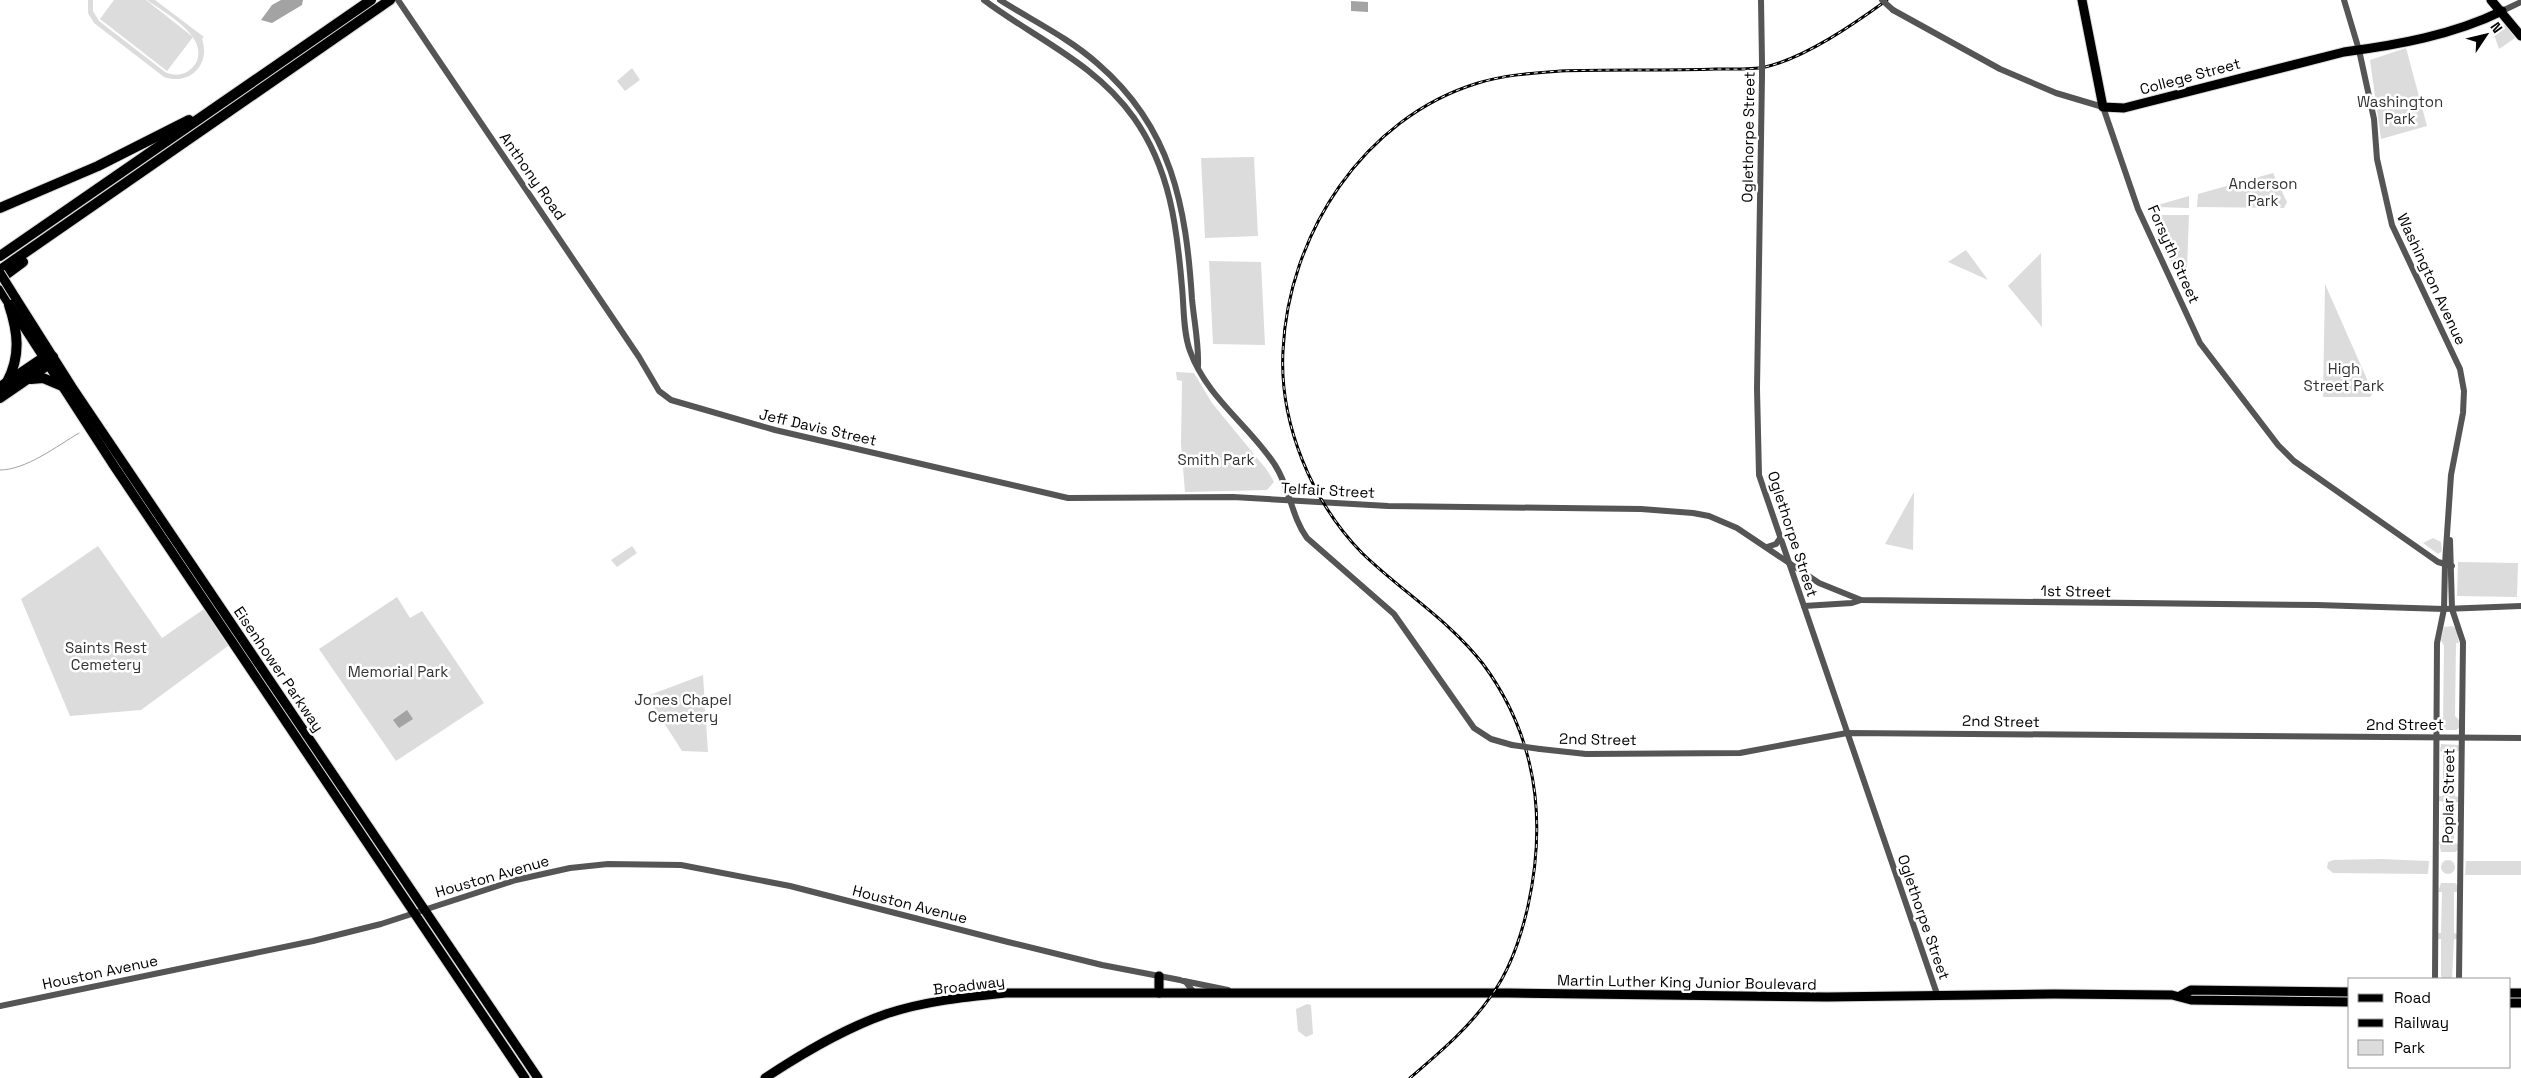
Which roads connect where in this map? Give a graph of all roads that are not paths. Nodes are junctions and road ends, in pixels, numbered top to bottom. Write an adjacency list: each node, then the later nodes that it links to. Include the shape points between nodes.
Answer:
1 (371, 0): 15 (highway)
2 (398, 0): 25 (street, Anthony Road)
3 (984, 0): 26 (street, via 1088,68 1125,106 1146,138 1165,178 1173,207 1190,350)
4 (1761, 0): 36 (street, Oglethorpe Street, bridge, via 1758,461 1759,475)
5 (1882, 0): 16 (street, College Street, bridge, via 1892,10 2000,68 2056,93)
6 (2082, 0): 16 (main road, Forsyth Street)
7 (2344, 0): 14 (street, Washington Avenue)
8 (2491, 0): 12 (main road)
9 (1003, 1): 26 (street, via 1099,65 1132,99 1158,139 1174,175 1183,210)
10 (2521, 2): 12 (street, College Street)
11 (386, 3): 18 (highway)
12 (2502, 12): 13 (main road); 14 (main road, College Street, via 2468,26)
13 (2521, 36)
14 (2359, 50): 16 (main road, College Street, via 2246,75 2124,108); 31 (street, Washington Avenue, via 2374,119 2377,159 2387,209 2460,369)
15 (223, 103): 17 (highway, via 98,166); 19 (highway)
16 (2103, 107): 39 (street, Forsyth Street, via 2138,209 2200,343 2289,457 2417,548)
17 (0, 208)
18 (69, 222): 20 (highway); 21 (highway)
19 (0, 256)
20 (0, 271): 23 (main road, Eisenhower Parkway, bridge)
21 (0, 279)
22 (0, 290): 23 (main road, Eisenhower Parkway)
23 (12, 301): 24 (main road, Eisenhower Parkway); 28 (highway, via 18,349 15,365)
24 (48, 360): 27 (highway); 28 (highway); 29 (main road, Eisenhower Parkway); 50 (main road, Eisenhower Parkway)
25 (646, 367): 32 (street, Jeff Davis Street, via 659,391 671,400 775,430)
26 (1198, 368): 33 (street, via 1216,398 1276,466)
27 (28, 380): 29 (highway, via 43,378); 30 (highway)
28 (4, 384)
29 (62, 386): 51 (main road, Eisenhower Parkway)
30 (0, 398)
31 (2463, 400): 35 (street, Poplar Street, via 2451,475)
32 (1002, 484): 33 (street, Telfair Street, via 1068,498 1233,497)
33 (1290, 501): 34 (street, Telfair Street, via 1388,506); 46 (street, 2nd Street, bridge, via 1307,538 1394,614 1464,717 1484,735 1512,745 1586,754 1740,753)
34 (1654, 510): 37 (street, 1st Street, via 1708,516 1737,528)
35 (2449, 525): 39 (street, Poplar Street); 40 (street, Poplar Street)
36 (1781, 537): 37 (street, via 1776,544); 38 (street, Oglethorpe Street)
37 (1766, 547): 38 (street, 1st Street)
38 (1790, 564): 41 (street, 1st Street, via 1819,584); 42 (street, Oglethorpe Street)
39 (2445, 564): 40 (street, Forsyth Street); 44 (street, Poplar Street)
40 (2452, 566): 45 (street, Poplar Street)
41 (1861, 600): 42 (street, via 1852,604); 44 (street, 1st Street)
42 (1804, 606): 46 (street, Oglethorpe Street)
43 (2521, 606): 45 (street, 1st Street)
44 (2444, 609): 45 (street, 1st Street); 47 (street, Poplar Street, via 2437,643)
45 (2452, 609): 48 (street, Poplar Street, via 2463,642)
46 (1847, 732): 47 (street, 2nd Street); 60 (street, Oglethorpe Street)
47 (2436, 737): 48 (street, 2nd Street); 53 (street, Poplar Street)
48 (2462, 737): 49 (street, 2nd Street); 54 (street, Poplar Street)
49 (2521, 738)
50 (424, 910): 51 (street, Houston Avenue); 52 (street, Houston Avenue, via 516,880 570,868 608,864 682,865 790,886 1008,942); 65 (main road, Eisenhower Parkway)
51 (414, 913): 63 (street, Houston Avenue, via 313,941); 64 (main road, Eisenhower Parkway)
52 (1159, 976): 55 (street, Houston Avenue); 58 (main road)
53 (2435, 978)
54 (2459, 978)
55 (1180, 980): 56 (street, Houston Avenue); 59 (street, via 1186,982)
56 (1238, 992): 59 (main road, Martin Luther King Junior Boulevard); 60 (main road, Martin Luther King Junior Boulevard, via 1827,997)
57 (2348, 992): 61 (main road, Martin Luther King Junior Boulevard, via 2191,990)
58 (1158, 993): 59 (main road, Broadway); 66 (main road, Broadway, via 1006,994 923,1005 886,1014 830,1040)
59 (1194, 993)
60 (1937, 994): 61 (main road, Martin Luther King Junior Boulevard)
61 (2180, 996): 62 (main road, Martin Luther King Junior Boulevard, via 2191,1000)
62 (2348, 1002)
63 (0, 1006)
64 (525, 1078)
65 (538, 1078)
66 (765, 1078)

